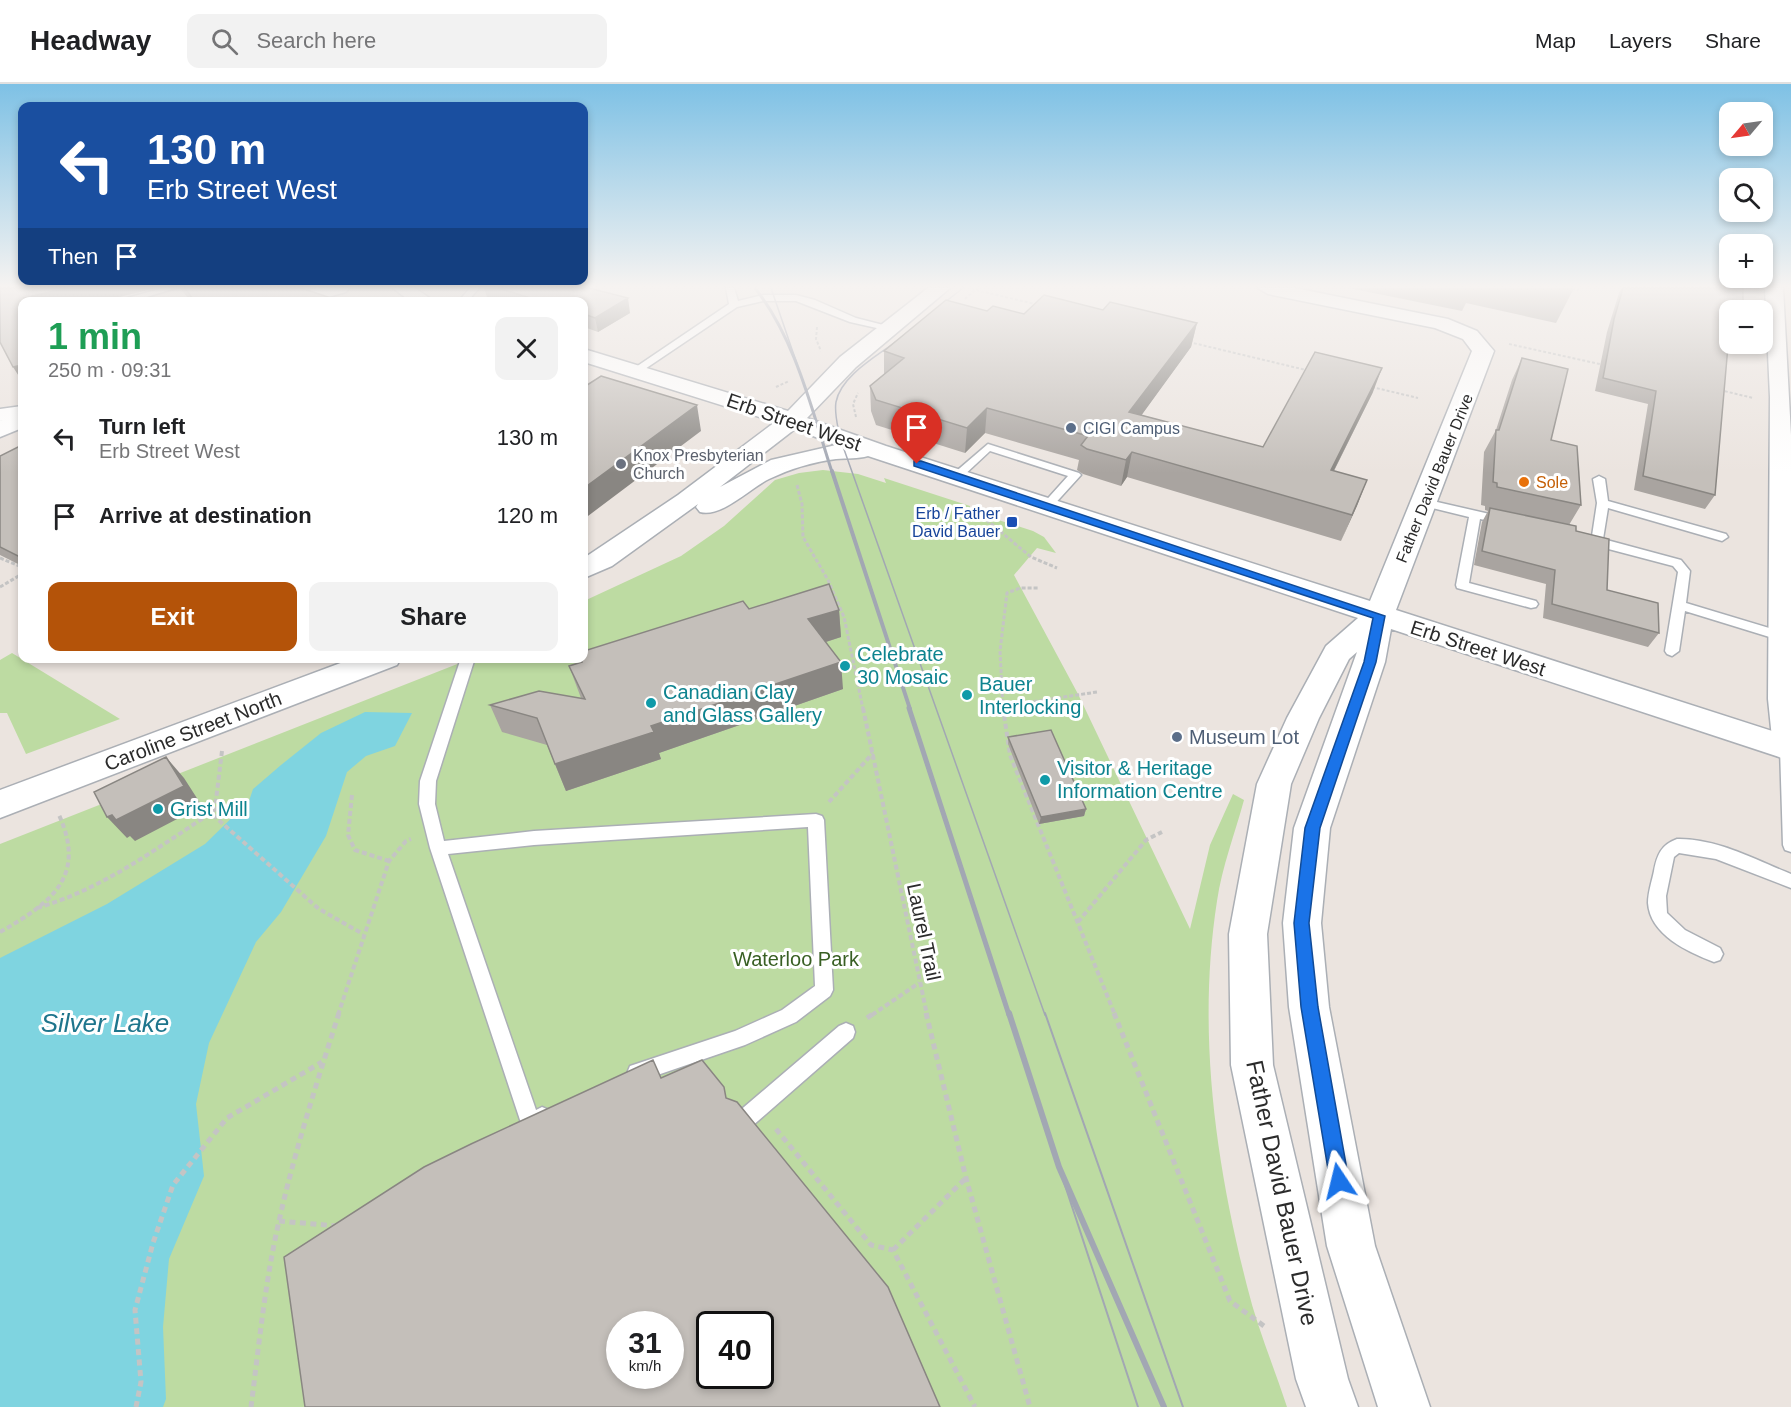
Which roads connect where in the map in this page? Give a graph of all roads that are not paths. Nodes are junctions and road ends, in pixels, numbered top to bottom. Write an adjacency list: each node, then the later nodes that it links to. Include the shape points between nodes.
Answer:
1 (668, 350): 6 (lane)
2 (864, 350): 11 (street)
3 (1482, 350): 16 (street, Father David Bauer Drive, via 1482,360)
4 (1779, 350): 7 (street)
5 (588, 356): 6 (street, Erb Street West)
6 (636, 371): 11 (street, Erb Street West)
7 (1785, 405): 29 (street)
8 (18, 413): 9 (street)
9 (0, 415)
10 (18, 421): 12 (street)
11 (791, 421): 13 (street, Erb Street West); 24 (street, via 687,500)
12 (0, 430)
13 (877, 451): 14 (street, Erb Street West); 25 (street, via 824,452 771,469 727,493 669,541)
14 (957, 476): 18 (street, Erb Street West); 18 (lane, via 988,447 1075,475)
15 (1599, 479): 17 (lane)
16 (1424, 503): 19 (lane); 28 (street, Father David Bauer Drive)
17 (1603, 503): 22 (lane); 23 (lane)
18 (1047, 506): 28 (street, Erb Street West)
19 (1475, 514): 20 (lane); 26 (lane, via 1462,585)
20 (1519, 524)
21 (1564, 534): 23 (lane)
22 (1722, 537)
23 (1597, 541): 27 (lane, via 1677,563 1684,571)
24 (588, 567)
25 (588, 589)
26 (1531, 604)
27 (1679, 605): 29 (lane); 30 (lane)
28 (1379, 616): 33 (street, Erb Street West); 43 (street, Father David Bauer Drive, via 1337,653 1274,784 1248,934 1252,1065 1322,1379); 44 (street, Father David Bauer Drive, via 1370,662 1312,828 1302,923 1309,1007 1351,1246)
29 (1781, 636): 33 (street, via 1782,699)
30 (1672, 651)
31 (373, 663): 34 (street, Caroline Street North)
32 (466, 663): 35 (lane, via 428,781 426,804)
33 (1790, 749): 36 (lane)
34 (0, 804)
35 (435, 840): 40 (lane, via 534,838 816,820 824,990 789,1016 738,1039); 41 (lane, via 530,1122)
36 (1791, 844)
37 (1791, 881): 38 (lane, via 1699,848 1676,846 1668,851 1656,906 1666,924 1684,940)
38 (1714, 954)
39 (846, 1032): 42 (lane)
40 (624, 1079)
41 (561, 1108)
42 (744, 1120)
43 (1332, 1407)
44 (1404, 1407)

